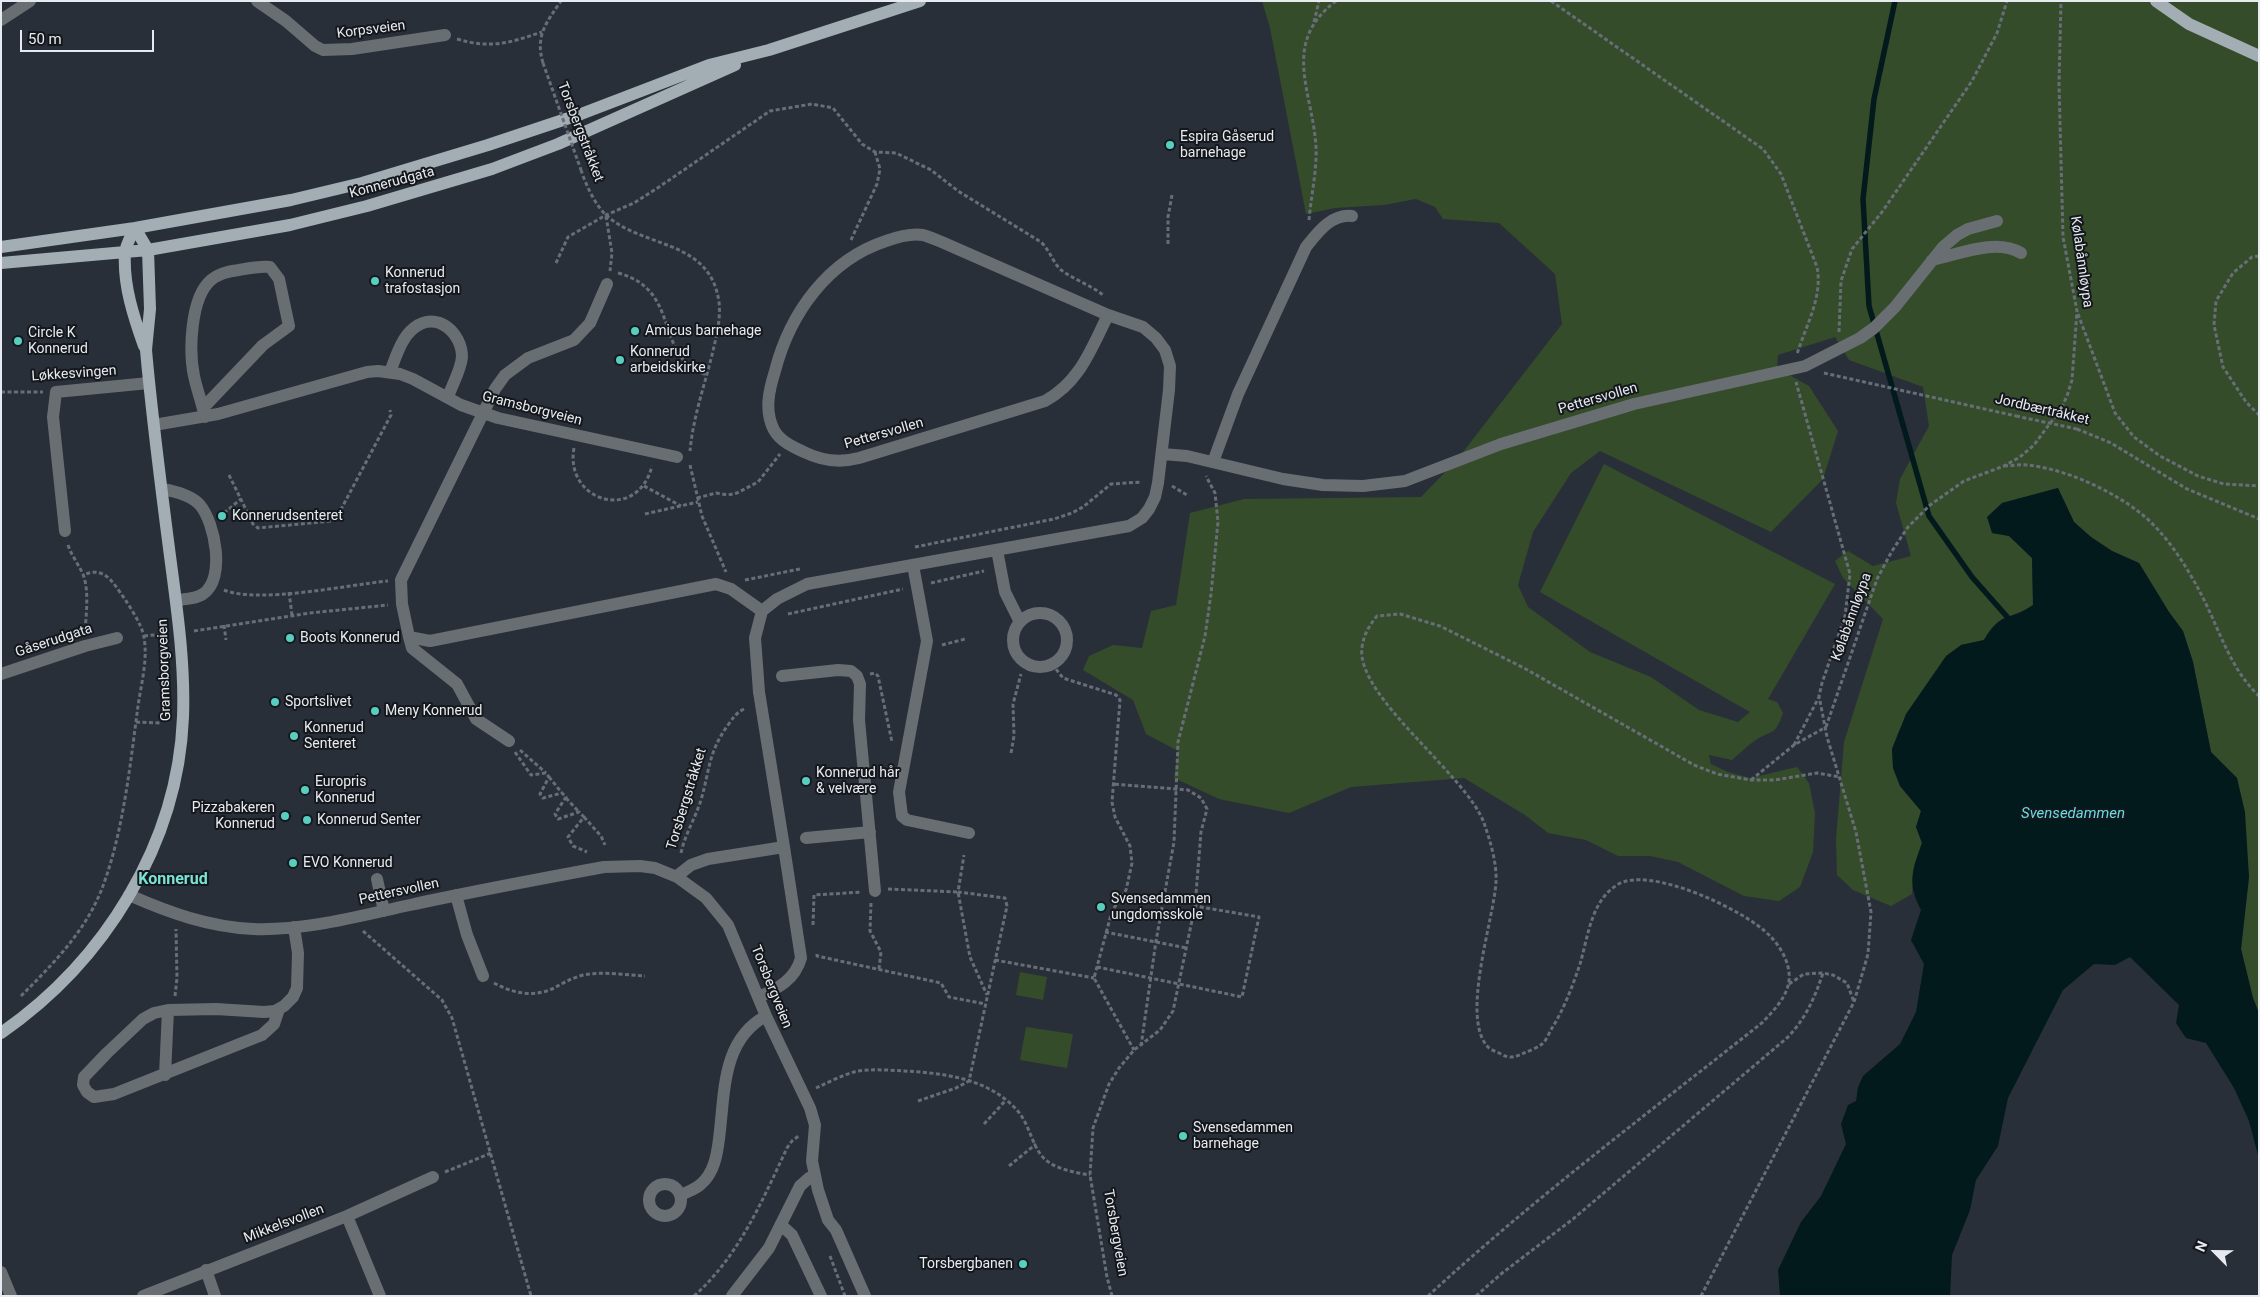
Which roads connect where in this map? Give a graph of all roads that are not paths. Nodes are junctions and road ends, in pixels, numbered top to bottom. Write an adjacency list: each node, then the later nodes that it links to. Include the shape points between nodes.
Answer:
1 (30, 1): 5 (street)
2 (257, 1): 6 (street, Korpsveien, via 323,50)
3 (920, 1): 7 (main road, Konnerudgata)
4 (2156, 1): 8 (main road, via 2189,24)
5 (1, 20)
6 (445, 35)
7 (769, 50): 11 (main road, Konnerudgata, via 708,65 581,114 362,183 291,200); 13 (main road, Konnerudgata, via 558,144 492,169 290,225)
8 (2259, 56)
9 (1352, 216): 29 (street, via 1344,215 1323,226 1306,247 1238,394)
10 (1997, 221): 16 (street, Pettersvollen, via 1968,229 1943,247)
11 (134, 228): 12 (main road, Konnerudgata); 13 (main road); 14 (main road, Gramsborgveien)
12 (1, 247)
13 (148, 250): 14 (main road, Konnerudgata); 20 (main road, Gramsborgveien, via 150,309)
14 (125, 252): 17 (main road, Konnerudgata); 20 (main road, Gramsborgveien, via 126,279)
15 (2021, 253): 16 (street, via 1999,246)
16 (1932, 260): 29 (street, Pettersvollen, via 1885,318 1860,338 1800,368 1634,404 1501,444 1405,481 1363,486 1323,485)
17 (1, 263)
18 (609, 278): 25 (street, via 594,316 574,340 515,366 505,375)
19 (1108, 314): 19 (street, Pettersvollen, via 944,243 921,235 897,237 854,254 809,297 778,359 768,412 775,431 787,444 808,454 848,461 1045,401 1073,380); 27 (street, Pettersvollen, via 1143,327 1165,350 1170,366)
20 (146, 350): 22 (main road, Gramsborgveien)
21 (390, 372): 23 (street, Gramsborgveien, via 412,378); 23 (street, via 405,339 414,328 424,323 450,327 458,337 462,358); 24 (street, Gramsborgveien, via 367,372)
22 (149, 382): 26 (main road, Gramsborgveien); 31 (street, Løkkesvingen, via 56,392 53,417)
23 (448, 397): 25 (street, Gramsborgveien)
24 (204, 413): 24 (street, via 192,355 194,316 200,295 210,281 229,272 270,267 279,279 289,326 263,345); 26 (street, Gramsborgveien)
25 (483, 413): 28 (street, Gramsborgveien); 37 (street, via 402,580 402,604)
26 (154, 425): 30 (main road, Gramsborgveien)
27 (1162, 454): 29 (street, Pettersvollen); 32 (street, Pettersvollen, via 1155,497 1137,523 1111,531)
28 (677, 457)
29 (1213, 462)
30 (162, 489): 34 (main road, Gramsborgveien); 34 (street, via 189,497 200,505 208,519 217,563 213,582 202,595)
31 (65, 531)
32 (997, 550): 33 (street, Pettersvollen); 36 (street, via 1005,592)
33 (913, 565): 35 (street, Pettersvollen, via 807,584 777,599); 43 (street, via 927,641 899,792 902,816 907,820)
34 (177, 600): 49 (main road, Gramsborgveien, via 183,718 177,769 152,848)
35 (762, 611): 37 (street, via 731,589 716,584 430,640); 45 (street, via 755,638 759,692)
36 (1020, 622): 36 (street, via 1035,614 1058,621 1066,644 1059,660 1034,666 1023,661 1017,655 1013,638)
37 (408, 637): 41 (street, via 412,648 457,684 476,719)
38 (117, 638): 39 (street, Gåserudgata)
39 (1, 674)
40 (782, 676): 42 (street, via 838,670 851,671 857,676)
41 (509, 741)
42 (870, 832): 44 (street); 48 (street)
43 (969, 833)
44 (806, 838)
45 (784, 847): 46 (street, via 708,859 691,865); 54 (street, via 801,958 798,968 787,981)
46 (677, 876): 50 (street, Pettersvollen, via 655,868 624,865); 54 (street, Torsbergveien, via 700,892 719,912 737,942)
47 (378, 878): 51 (street)
48 (874, 891)
49 (130, 895): 52 (street, Pettersvollen, via 168,912 216,925 254,929); 58 (main road, Gramsborgveien, via 82,963 35,1009)
50 (456, 896): 51 (street, Pettersvollen); 53 (street, via 466,935)
51 (384, 911): 52 (street, Pettersvollen)
52 (294, 927): 55 (street, via 298,953 297,988 291,1000)
53 (483, 976)
54 (759, 997): 57 (street, Torsbergveien)
55 (279, 1009): 56 (street, via 264,1012); 59 (street, via 274,1024 262,1035)
56 (171, 1010): 59 (street); 59 (street, via 154,1013 136,1025 91,1068 82,1085 98,1098)
57 (766, 1016): 60 (street, Torsbergveien, via 810,1108 815,1125 812,1149); 62 (street, via 750,1026 735,1045 729,1066 716,1161 702,1184)
58 (1, 1033)
59 (165, 1075)
60 (814, 1176): 64 (street, via 800,1186); 75 (street, via 828,1220 836,1230)
61 (432, 1177): 63 (street, Mikkelsvollen)
62 (680, 1195)
63 (347, 1216): 67 (street, Mikkelsvollen); 72 (street)
64 (782, 1226): 65 (street, via 792,1235); 73 (street)
65 (799, 1249): 66 (street); 74 (street)
66 (795, 1264)
67 (206, 1270): 70 (street, Mikkelsvollen); 71 (street)
68 (1, 1272): 69 (street)
69 (10, 1296)
70 (143, 1296)
71 (216, 1296)
72 (380, 1296)
73 (732, 1296)
74 (821, 1296)
75 (865, 1296)

